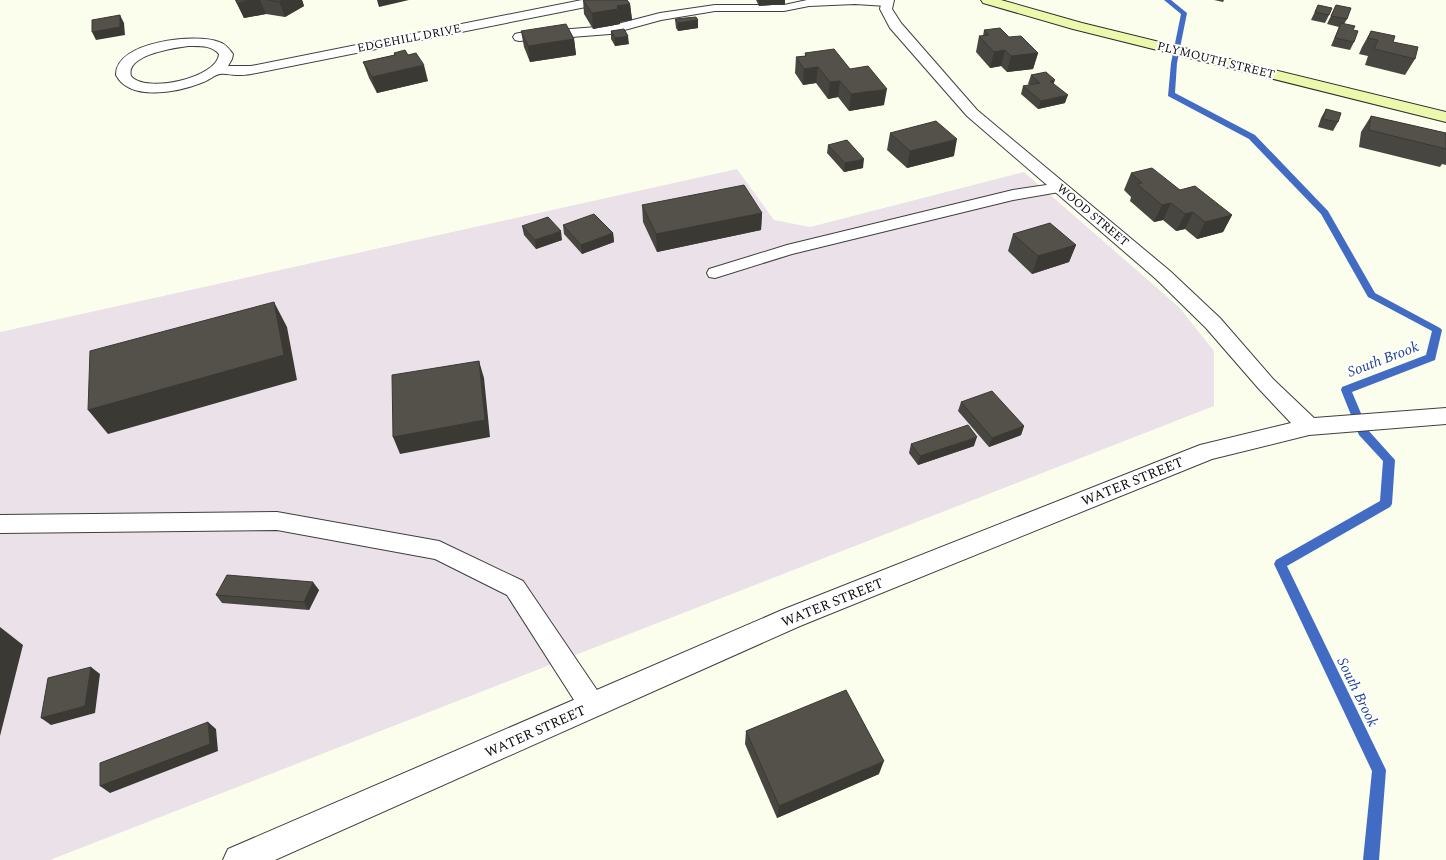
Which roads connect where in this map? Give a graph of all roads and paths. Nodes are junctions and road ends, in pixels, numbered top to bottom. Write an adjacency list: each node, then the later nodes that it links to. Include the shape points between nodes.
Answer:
1 (601, 0): 5 (street, EDGEHILL DRIVE, via 250,70)
2 (987, 0): 6 (main road, PLYMOUTH STREET, via 1078,26)
3 (888, 1): 4 (lane, via 808,3 784,8 715,8 660,17 610,30); 7 (street, WOOD STREET, via 886,9 889,17 901,34 972,113)
4 (519, 37)
5 (218, 69): 5 (street, via 226,57 224,51 210,44 188,42 162,46 139,55 128,63 123,75 127,81 137,86 162,88 189,83)
6 (1446, 117)
7 (1060, 188): 8 (lane, via 1013,195 787,250); 10 (street, WOOD STREET, via 1163,275 1212,323 1266,384)
8 (716, 273)
9 (1446, 416): 10 (street, WATER STREET)
10 (1309, 427): 12 (street, WATER STREET, via 1208,451 791,618)
11 (0, 524): 12 (lane, via 278,520 439,550 515,588)
12 (592, 705): 13 (street, WATER STREET)
13 (239, 860)

